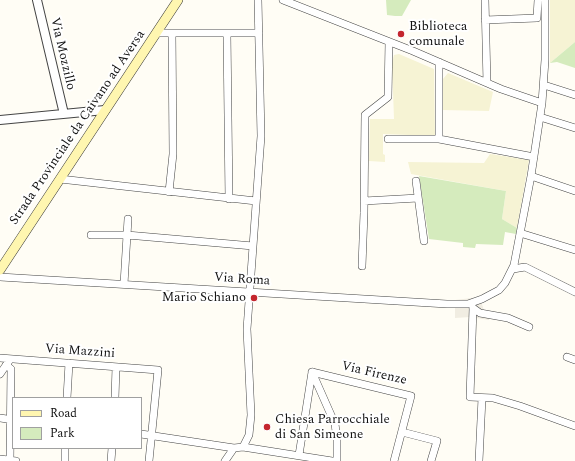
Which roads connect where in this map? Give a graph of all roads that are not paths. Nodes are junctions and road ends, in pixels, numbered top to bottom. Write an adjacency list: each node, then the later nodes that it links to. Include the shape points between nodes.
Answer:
1 (37, 0): 20 (street, Via Mozzillo)
2 (178, 0): 9 (main road, Strada Provinciale da Caivano ad Aversa)
3 (258, 0): 11 (street)
4 (283, 0): 13 (street)
5 (485, 0): 8 (street)
6 (538, 0): 8 (street, via 537,18)
7 (545, 0): 16 (street)
8 (485, 20): 15 (street)
9 (156, 33): 10 (street); 19 (main road, Strada Provinciale da Caivano ad Aversa)
10 (172, 33): 12 (street); 31 (street, via 173,154)
11 (259, 33): 12 (street); 35 (street, via 261,136)
12 (227, 34): 33 (street)
13 (389, 42): 14 (street); 34 (street, via 388,98 365,115)
14 (439, 62): 15 (street); 25 (street)
15 (486, 82): 18 (street)
16 (544, 85): 17 (street); 18 (street)
17 (575, 96)
18 (542, 103): 21 (street)
19 (105, 110): 20 (street); 28 (main road, Strada Provinciale da Caivano ad Aversa)
20 (64, 114): 22 (street)
21 (540, 117): 23 (street); 26 (street)
22 (0, 120)
23 (575, 128)
24 (388, 139): 25 (street)
25 (439, 139): 26 (street)
26 (534, 157): 27 (street)
27 (531, 176): 30 (street); 37 (street)
28 (60, 179): 31 (street); 45 (main road, Strada Provinciale da Caivano ad Aversa)
29 (416, 181): 32 (street)
30 (575, 191)
31 (169, 192): 33 (street)
32 (418, 198): 34 (street); 40 (street)
33 (229, 199): 35 (street)
34 (364, 201): 43 (street)
35 (256, 202): 41 (street)
36 (128, 219): 39 (street)
37 (520, 233): 42 (street); 44 (street)
38 (91, 235): 39 (street)
39 (127, 235): 41 (street); 47 (street)
40 (424, 241)
41 (253, 246): 49 (street)
42 (575, 250)
43 (362, 266)
44 (513, 269): 48 (street, via 525,267); 50 (street, Via Roma, via 499,290)
45 (0, 270)
46 (0, 277): 47 (street, Via Roma)
47 (124, 284): 49 (street, Via Roma)
48 (575, 292)
49 (251, 293): 50 (street, Via Roma); 69 (street, via 247,329 249,435)
50 (472, 305): 51 (street, via 480,313 508,318); 62 (street, via 470,397)
51 (529, 327)
52 (567, 357): 54 (street)
53 (0, 358): 55 (street, Via Mazzini)
54 (575, 360)
55 (8, 362): 56 (street, Via Mazzini); 59 (street); 64 (street, via 11,369)
56 (70, 363): 57 (street, Via Mazzini); 60 (street)
57 (116, 367): 61 (street); 68 (street, Via Mazzini, via 158,370)
58 (312, 372): 66 (street, Via Firenze, via 411,396); 73 (street); 81 (street, via 335,424)
59 (0, 374)
60 (67, 397)
61 (115, 397)
62 (482, 398): 65 (street, via 493,398 520,406); 84 (street)
63 (0, 418): 64 (street)
64 (12, 420): 74 (street)
65 (575, 426)
66 (402, 432): 82 (street, Via Firenze); 83 (street, via 437,441)
67 (142, 434): 68 (street)
68 (152, 435): 70 (street); 78 (street)
69 (243, 447): 70 (street); 73 (street)
70 (234, 448): 79 (street)
71 (65, 449): 76 (street)
72 (112, 449): 77 (street)
73 (299, 455): 80 (street)
74 (6, 460): 75 (street)
75 (16, 461)
76 (65, 461)
77 (111, 461)
78 (149, 461)
79 (225, 461)
80 (332, 461)
81 (337, 461)
82 (394, 461)
83 (431, 461)
84 (479, 461)

